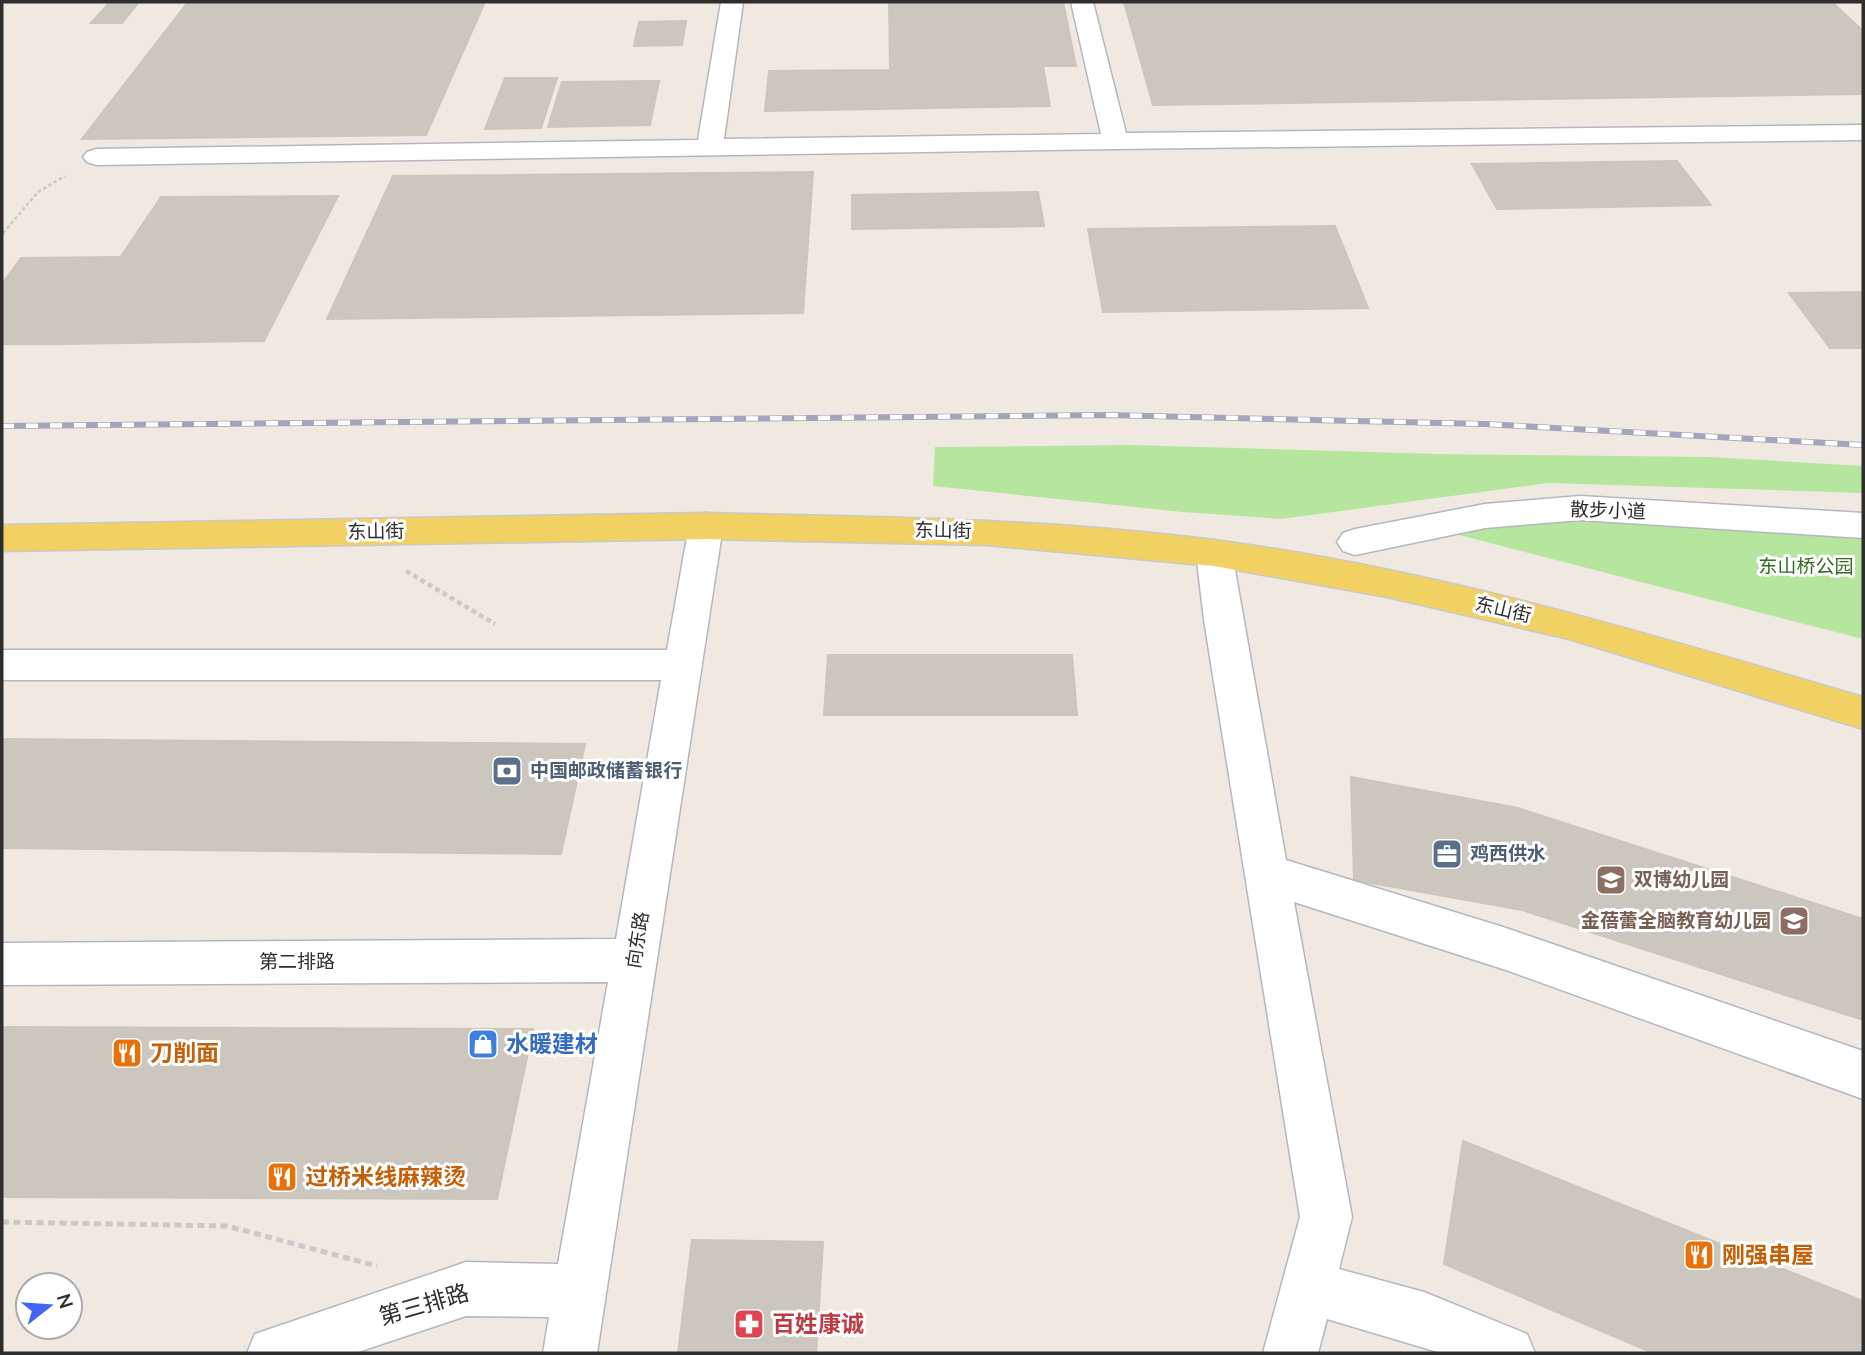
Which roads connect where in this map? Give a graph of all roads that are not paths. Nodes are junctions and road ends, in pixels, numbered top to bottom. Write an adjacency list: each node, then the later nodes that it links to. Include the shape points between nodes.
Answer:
1 (732, 2): 5 (street)
2 (1082, 2): 4 (street)
3 (1863, 132): 4 (street)
4 (1115, 141): 5 (street)
5 (710, 147): 6 (street)
6 (96, 157)
7 (706, 526): 9 (main road, 东山街); 11 (main road, 东山街, via 986,532); 13 (street, 向东路)
8 (1863, 526): 10 (street, 散步小道, via 1580,508 1485,516)
9 (2, 538)
10 (1354, 542)
11 (1214, 553): 14 (main road, 东山街, via 1387,583 1569,625); 15 (street)
12 (2, 664): 13 (street)
13 (683, 666): 16 (street, 向东路)
14 (1863, 713)
15 (1267, 874): 18 (street, via 1506,949); 19 (street, via 1326,1217)
16 (614, 959): 17 (street, 第二排路); 20 (street, 向东路)
17 (2, 964)
18 (1863, 1074)
19 (1308, 1287): 23 (street); 24 (street, via 1424,1319)
20 (580, 1291): 21 (street, 第三排路, via 466,1289); 22 (street, 向东路)
21 (274, 1353)
22 (570, 1353)
23 (1291, 1353)
24 (1508, 1353)

